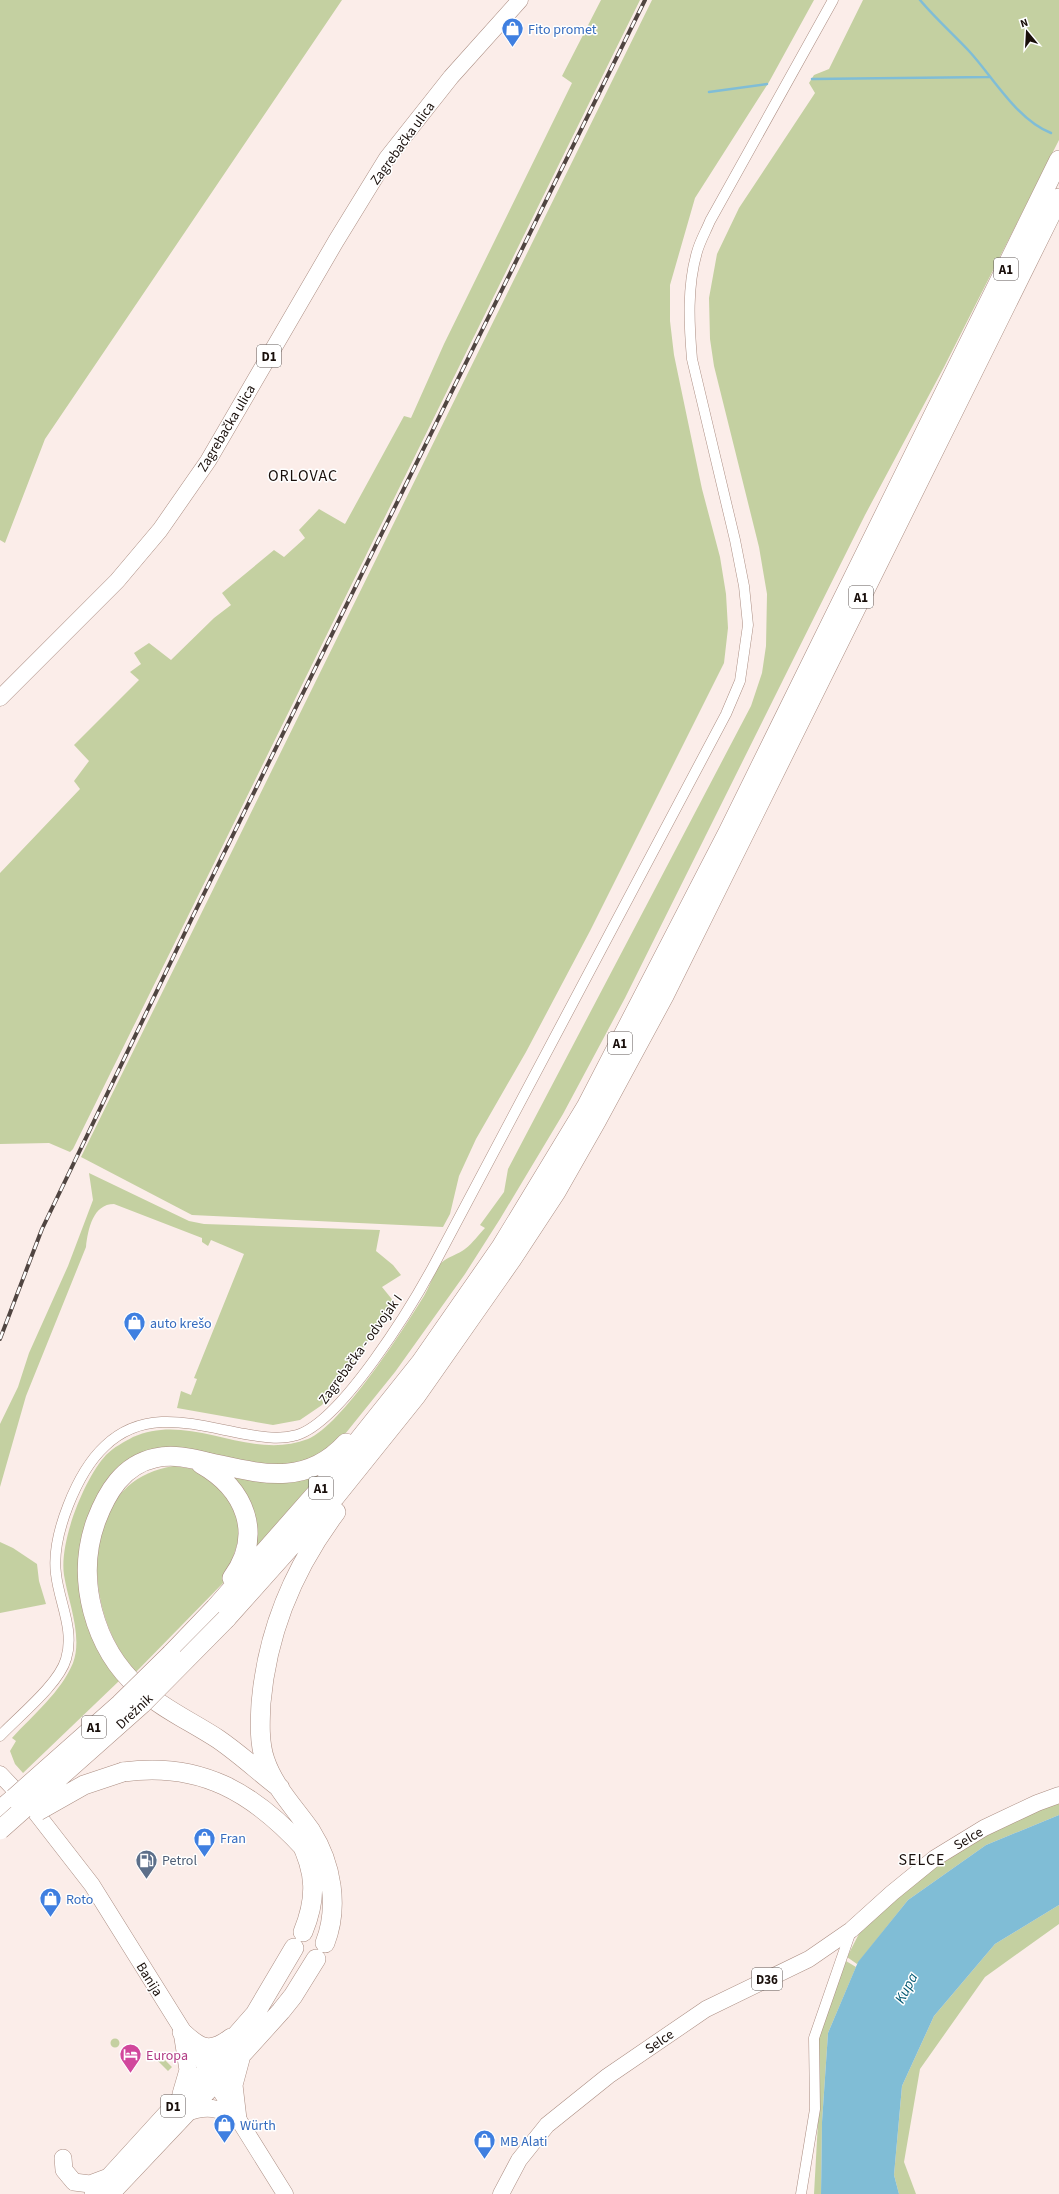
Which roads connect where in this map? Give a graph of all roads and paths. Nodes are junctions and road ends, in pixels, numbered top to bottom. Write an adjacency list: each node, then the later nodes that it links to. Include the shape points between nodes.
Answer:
1 (520, 0): 5 (main road, Zagrebačka ulica / D1, via 451,77 387,158 208,461 160,530 116,581)
2 (833, 0): 10 (street, Zagrebačka - odvojak I, via 710,221 697,252 693,275 690,333 692,359 744,586 748,625 740,681 711,747 420,1290 385,1344 339,1404 315,1426 297,1435 270,1438 161,1421 128,1430 100,1451 75,1492 58,1538 55,1567 67,1624 69,1644 66,1659 55,1680)
3 (1059, 160): 6 (highway, A1, via 732,825 594,1093 505,1240)
4 (1059, 198): 7 (highway, A1, via 664,996 556,1192)
5 (0, 698)
6 (421, 1362): 8 (highway, via 399,1375 342,1447 316,1466 286,1474 270,1474); 9 (highway, A1)
7 (416, 1396): 9 (highway, A1, via 335,1497); 13 (highway, via 410,1421 332,1518 304,1560 288,1591 268,1656 260,1717 264,1759)
8 (191, 1458): 9 (highway, via 228,1485 238,1497 247,1524 248,1536 240,1565 217,1595); 11 (highway, via 165,1456 145,1461 127,1471 112,1487 102,1506 91,1541 88,1578 90,1602 103,1640 130,1680 150,1697 217,1739)
9 (221, 1613): 15 (highway, Drežnik / A1, bridge, via 171,1654 120,1704); 16 (highway, Drežnik / A1, bridge, via 142,1704)
10 (0, 1736)
11 (250, 1765): 13 (highway); 18 (highway, via 283,1810)
12 (0, 1774): 21 (main road, Banija, via 33,1809 86,1877)
13 (280, 1788): 22 (highway, via 311,1832 325,1860 333,1916 320,1951 281,2011)
14 (1059, 1795): 19 (main road, Selce / D36, via 984,1828 935,1858)
15 (0, 1810)
16 (0, 1830)
17 (0, 1840): 18 (highway, bridge, via 58,1798 84,1785 123,1772 162,1769 200,1775 220,1782 262,1808)
18 (305, 1849): 20 (highway, via 311,1872 311,1914 265,1999)
19 (851, 1930): 30 (main road, Selce / D36, via 809,1959 706,2008 608,2076 547,2125 519,2160); 31 (street, Selce, via 814,2038 815,2109)
20 (244, 2029): 21 (highway, via 225,2043 208,2048 193,2042); 23 (highway)
21 (182, 2032): 23 (main road, Banija); 24 (highway, via 188,2075)
22 (242, 2054): 23 (highway); 25 (highway, via 235,2070 233,2085)
23 (210, 2077): 24 (highway, D1); 25 (main road, Banija)
24 (181, 2109): 25 (highway, via 211,2108 228,2112); 27 (highway, D1)
25 (237, 2119): 29 (main road, Banija)
26 (63, 2158): 27 (highway, via 67,2175 79,2184)
27 (110, 2186): 28 (highway, D1)
28 (93, 2194)
29 (285, 2194)
30 (501, 2194)
31 (801, 2194)

